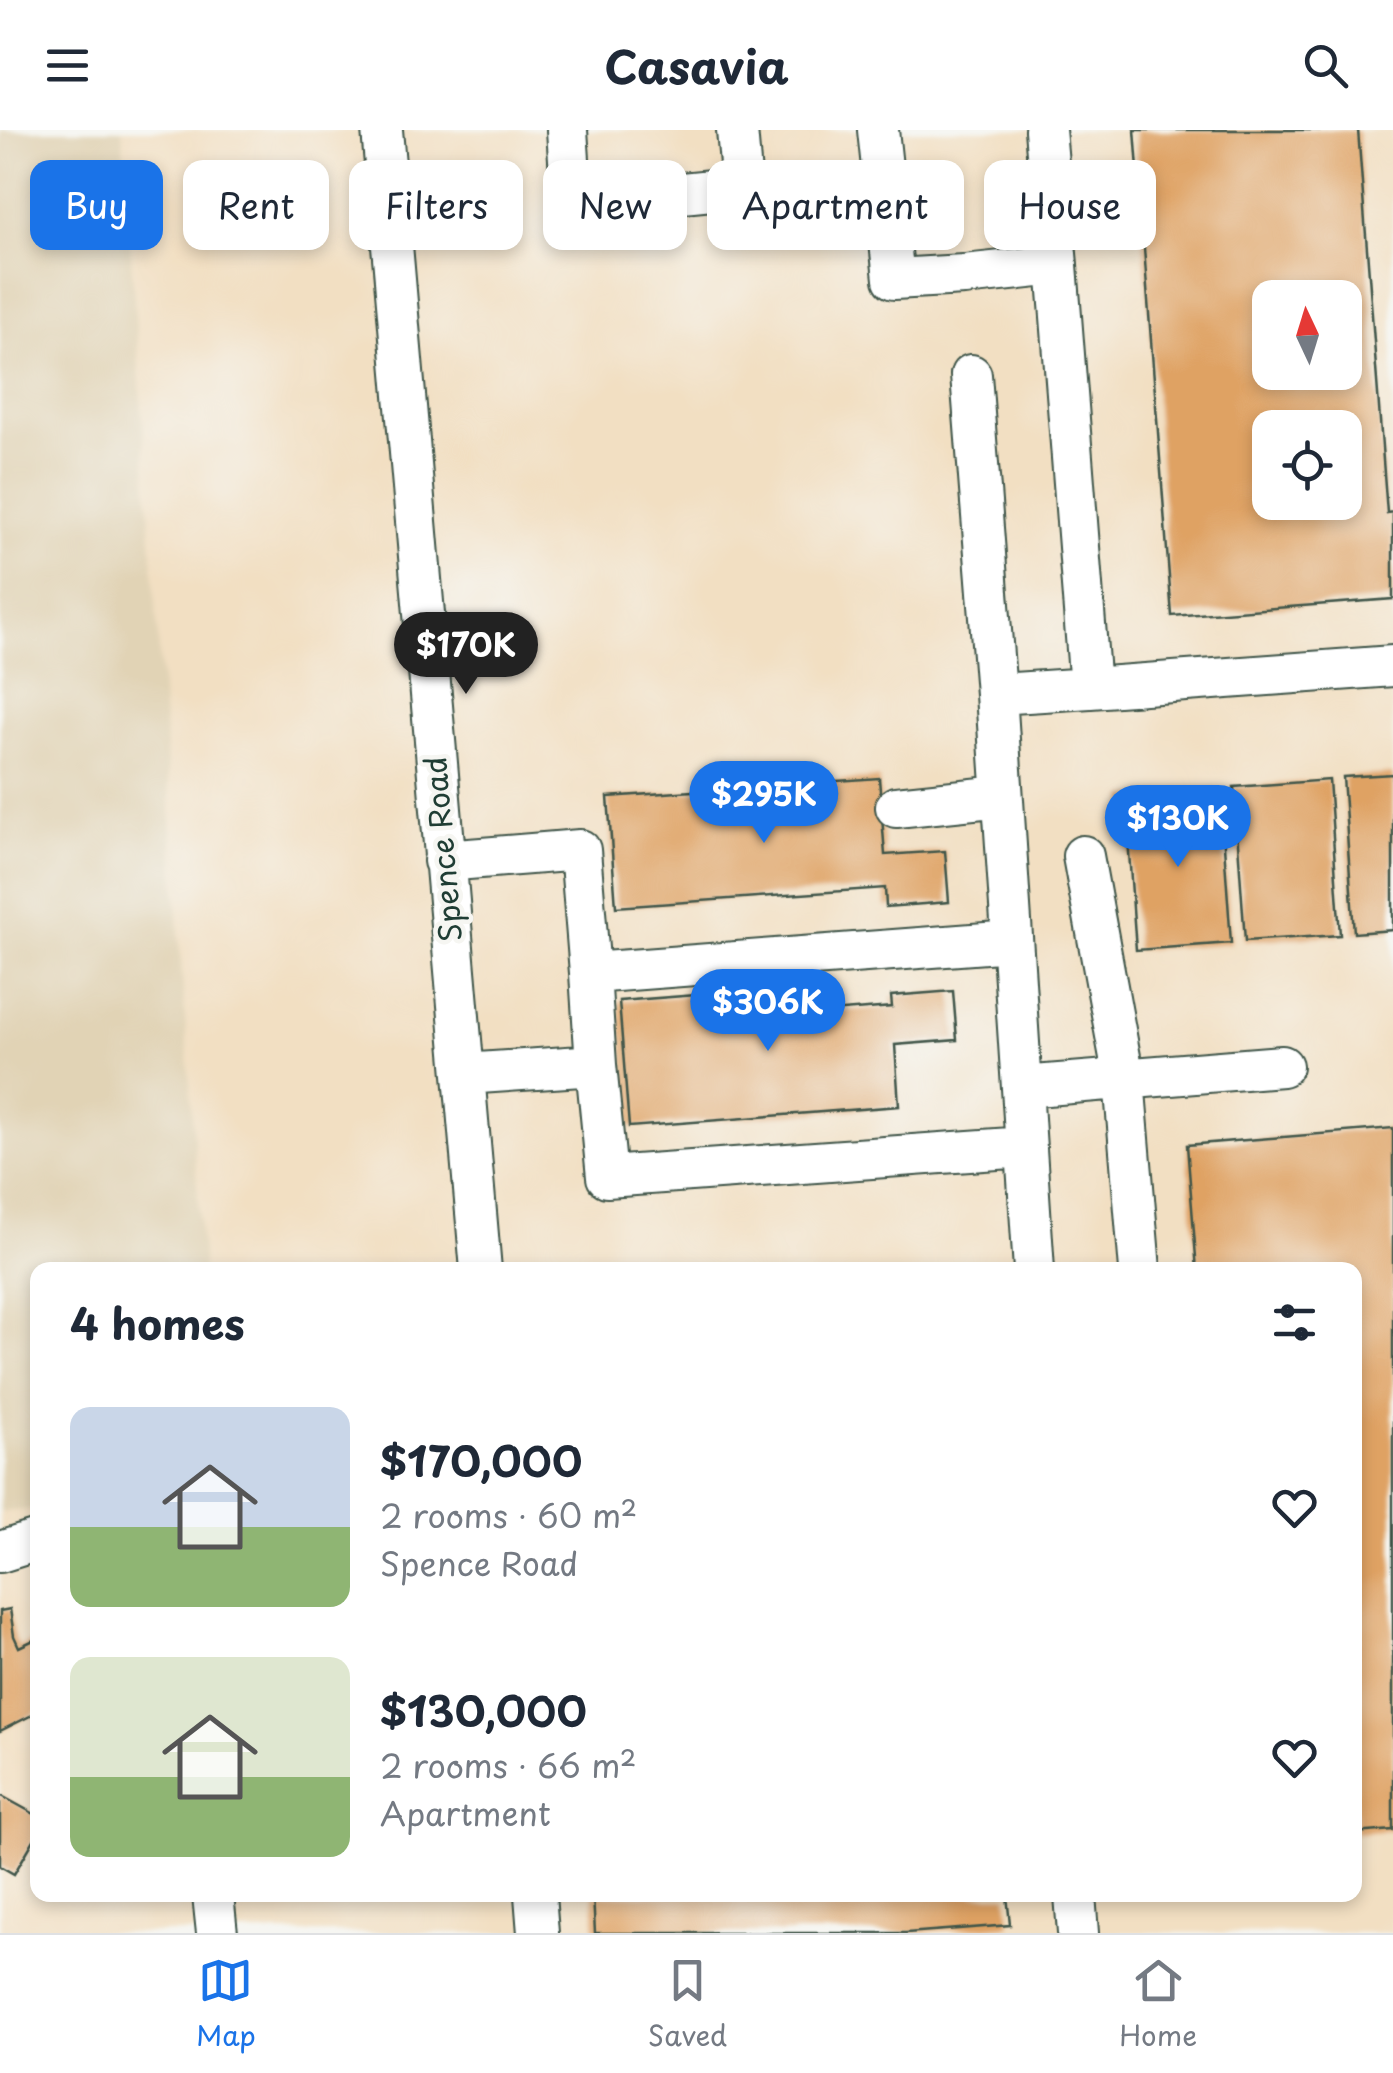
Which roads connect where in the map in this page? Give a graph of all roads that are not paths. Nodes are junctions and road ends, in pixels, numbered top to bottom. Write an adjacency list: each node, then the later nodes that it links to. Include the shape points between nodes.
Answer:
1 (382, 130): 14 (street, Spence Road)
2 (567, 130): 3 (street, via 572,204 742,187)
3 (737, 130)
4 (878, 130): 6 (street, via 894,279)
5 (1045, 130): 6 (street)
6 (1057, 265): 9 (street)
7 (971, 376): 10 (street)
8 (1393, 666): 9 (street)
9 (1090, 688): 10 (street)
10 (996, 694): 11 (street)
11 (1002, 796): 12 (street); 15 (street)
12 (896, 807)
13 (1083, 856): 20 (street)
14 (444, 860): 16 (street, via 580,850); 19 (street, Spence Road)
15 (1012, 940): 16 (street); 21 (street)
16 (590, 973): 17 (street)
17 (596, 1065): 19 (street); 22 (street, via 607,1177)
18 (1282, 1066): 20 (street)
19 (464, 1074): 23 (street, Spence Road)
20 (1124, 1079): 21 (street); 25 (street)
21 (1022, 1088): 22 (street)
22 (1026, 1147): 24 (street)
23 (480, 1262)
24 (1033, 1262)
25 (1139, 1262)
26 (30, 1543): 27 (street)
27 (0, 1552)
28 (215, 1902): 31 (street)
29 (536, 1902): 32 (street)
30 (1076, 1902): 33 (street)
31 (217, 1933)
32 (538, 1933)
33 (1078, 1933)

